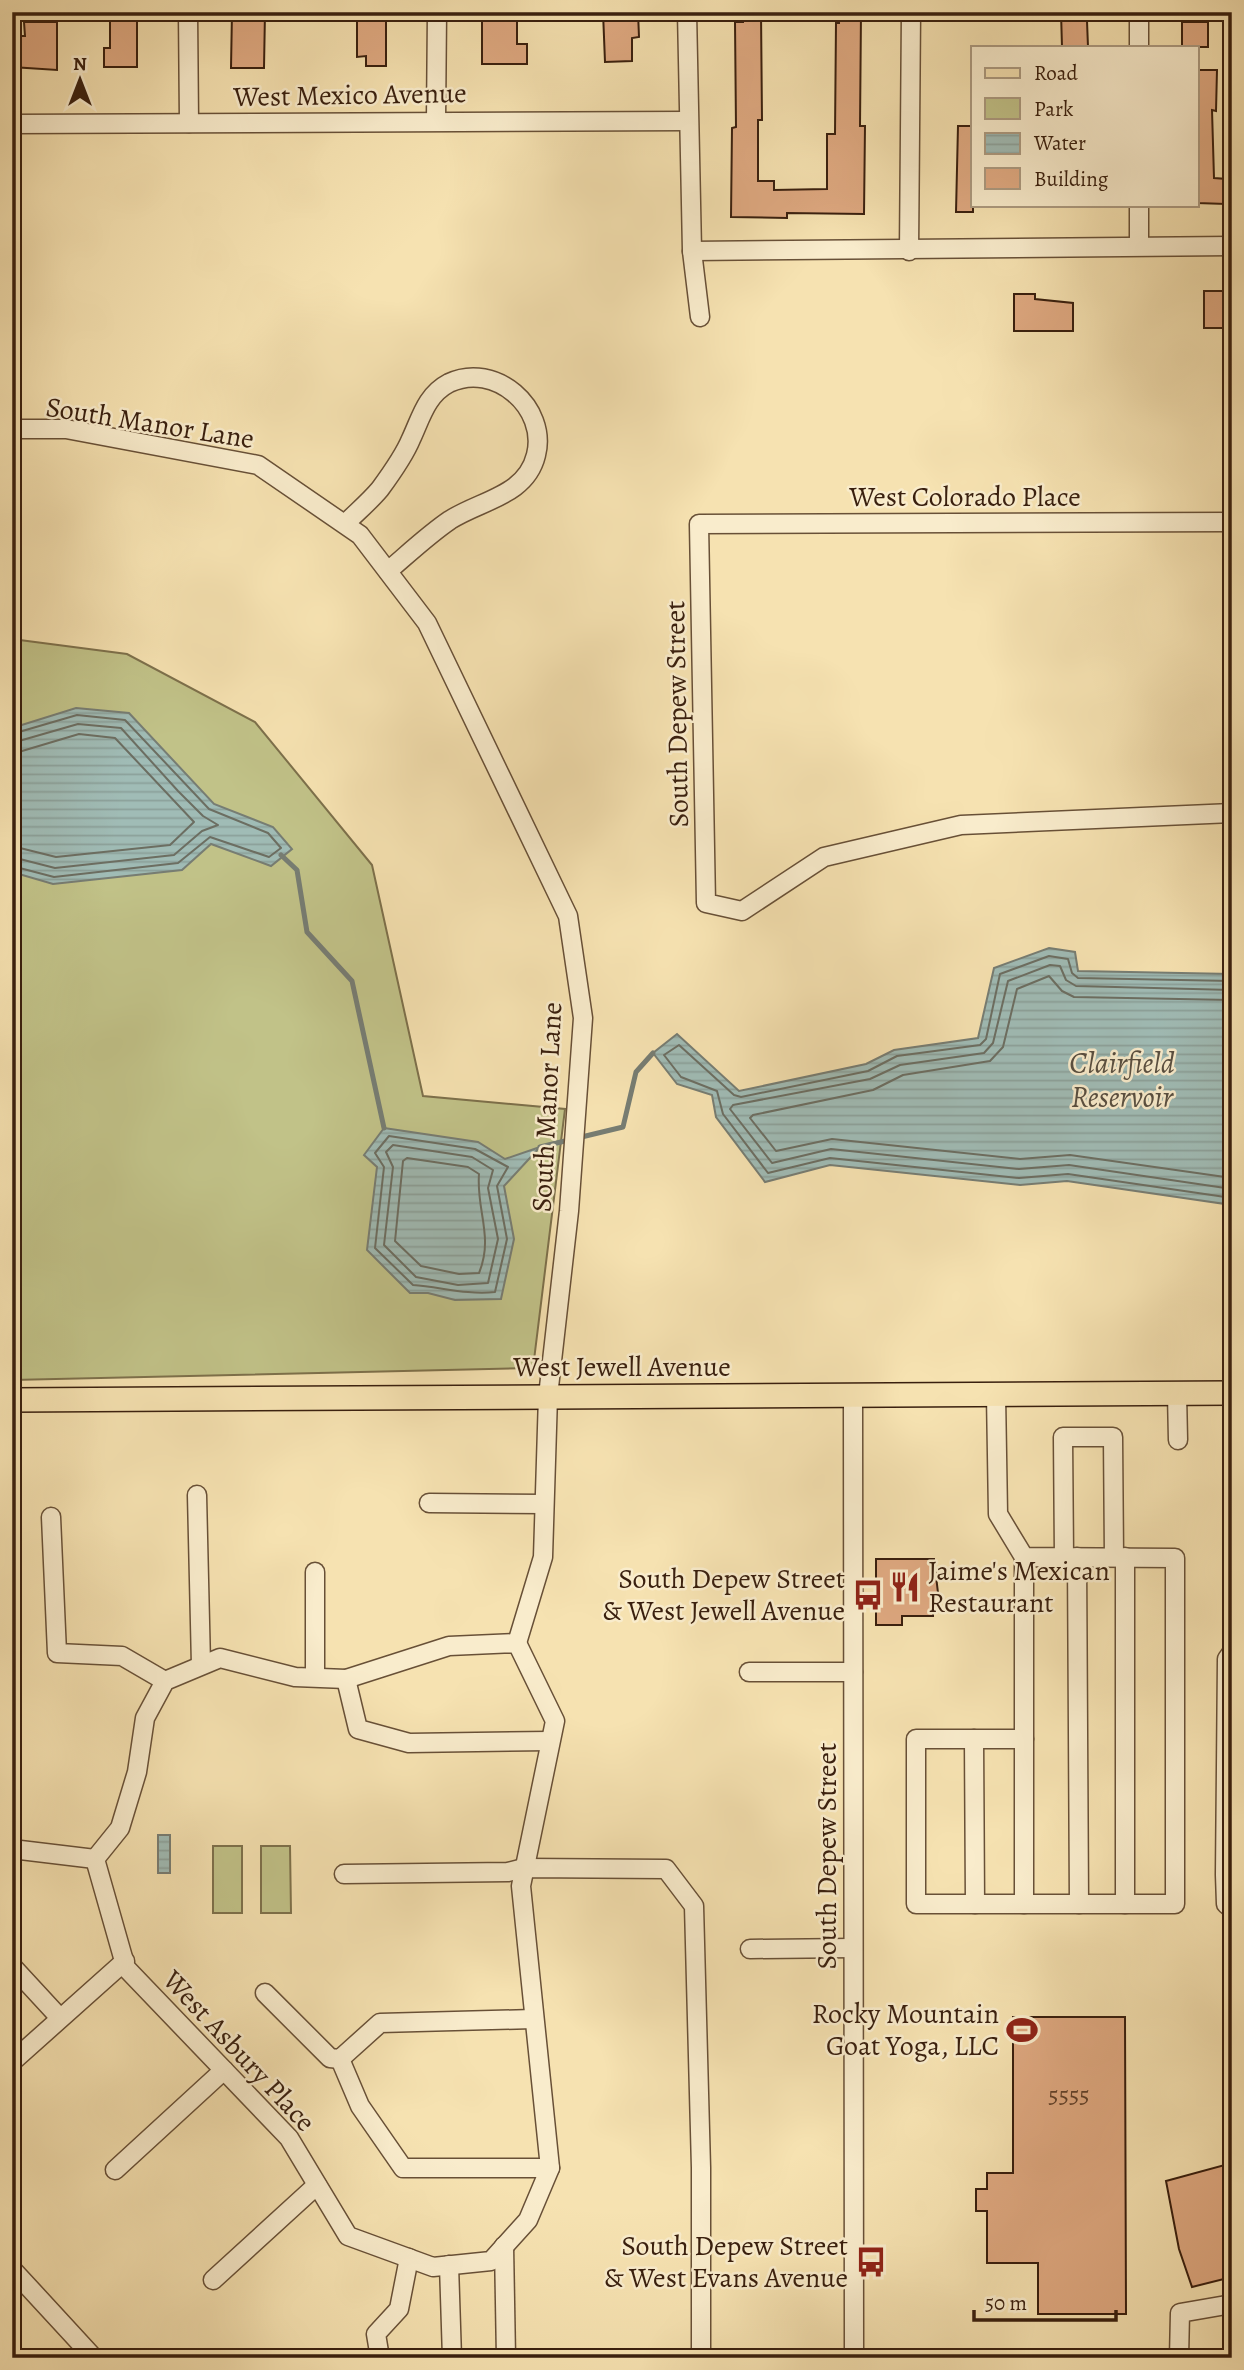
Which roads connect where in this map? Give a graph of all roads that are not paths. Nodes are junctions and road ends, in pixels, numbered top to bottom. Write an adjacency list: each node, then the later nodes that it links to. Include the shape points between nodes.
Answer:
1 (188, 12): 9 (street)
2 (436, 12): 7 (street)
3 (687, 12): 8 (street)
4 (911, 12): 15 (street)
5 (1139, 12): 6 (street)
6 (1139, 46)
7 (436, 120): 8 (street, West Mexico Avenue); 9 (street, West Mexico Avenue)
8 (687, 121): 14 (street)
9 (189, 123): 10 (street, West Mexico Avenue)
10 (12, 124)
11 (1139, 206): 13 (street)
12 (1232, 246): 13 (street)
13 (1139, 247): 15 (street)
14 (692, 251): 15 (street); 16 (street)
15 (909, 251)
16 (700, 317)
17 (12, 429): 19 (street, South Manor Lane, via 66,429 258,465)
18 (1232, 522): 20 (street, West Colorado Place)
19 (346, 523): 21 (street, South Manor Lane); 21 (street, via 378,490 411,439 418,417 449,383 468,378 488,381 512,388 527,404 536,424 537,454 527,475 513,490 450,520)
20 (699, 524): 22 (street, South Depew Street, via 706,903 742,911 824,857 961,825)
21 (388, 571): 26 (street, South Manor Lane, via 427,623 568,916 583,1018)
22 (1232, 813)
23 (1232, 1393): 24 (main road, West Jewell Avenue)
24 (1177, 1394): 25 (main road, West Jewell Avenue); 29 (street)
25 (996, 1395): 27 (main road, West Jewell Avenue); 34 (street, via 998,1514)
26 (548, 1396): 27 (main road, West Jewell Avenue); 28 (main road, West Jewell Avenue); 32 (street, South Manor Lane)
27 (853, 1396): 42 (street, South Depew Street)
28 (12, 1400)
29 (1178, 1440)
30 (197, 1495): 40 (street)
31 (429, 1503): 32 (street)
32 (544, 1504): 38 (street, South Manor Lane, via 543,1557)
33 (51, 1517): 45 (street, via 57,1653 122,1656)
34 (1024, 1557): 35 (street); 47 (street)
35 (1071, 1557): 36 (street); 36 (street, via 1063,1437 1112,1437); 55 (street)
36 (1120, 1557): 56 (street); 56 (street, via 1175,1558 1175,1904)
37 (315, 1572): 43 (street)
38 (517, 1643): 44 (street, via 449,1646); 48 (street, West Asbury Place, via 555,1721)
39 (1232, 1652): 57 (street, via 1227,1659 1225,1875 1226,1904)
40 (201, 1665): 43 (street, via 220,1658); 45 (street)
41 (749, 1672): 42 (street)
42 (853, 1672): 58 (street, South Depew Street)
43 (315, 1677): 44 (street)
44 (346, 1679): 48 (street, via 358,1729 409,1743)
45 (165, 1681): 50 (street, via 145,1718 137,1772 120,1828)
46 (974, 1739): 47 (street); 53 (street); 53 (street, via 916,1739 916,1904)
47 (1024, 1739): 54 (street)
48 (550, 1741): 51 (street, West Asbury Place)
49 (12, 1849): 50 (street)
50 (95, 1859): 60 (street, West Asbury Place)
51 (524, 1868): 52 (street); 64 (street, West Asbury Place, via 521,1886); 81 (street, via 666,1870 694,1906)
52 (344, 1874)
53 (975, 1904): 54 (street)
54 (1024, 1904): 55 (street)
55 (1079, 1904): 56 (street)
56 (1125, 1904)
57 (1232, 1909)
58 (853, 1948): 59 (street); 82 (street, South Depew Street)
59 (750, 1949)
60 (125, 1961): 63 (street); 67 (street, West Asbury Place)
61 (12, 1966): 63 (street)
62 (265, 1993): 65 (street, via 330,2058)
63 (60, 2018): 66 (street)
64 (533, 2019): 65 (street, via 380,2023); 68 (street, West Asbury Place)
65 (341, 2059): 68 (street, via 360,2106 403,2168)
66 (13, 2061)
67 (224, 2070): 69 (street); 70 (street, West Asbury Place, via 289,2138)
68 (550, 2168): 71 (street, West Asbury Place, via 528,2220)
69 (115, 2170)
70 (317, 2185): 72 (street, West Asbury Place, via 348,2236); 75 (street)
71 (504, 2246): 73 (street, West Asbury Place, via 491,2261); 80 (street)
72 (409, 2258): 73 (street, West Asbury Place, via 433,2267); 78 (street, via 399,2309 376,2334)
73 (449, 2265): 79 (street)
74 (12, 2269): 77 (street)
75 (213, 2280)
76 (1232, 2304): 83 (street, via 1180,2313)
77 (94, 2358)
78 (380, 2358)
79 (452, 2358)
80 (506, 2358)
81 (701, 2358)
82 (854, 2358)
83 (1179, 2358)

